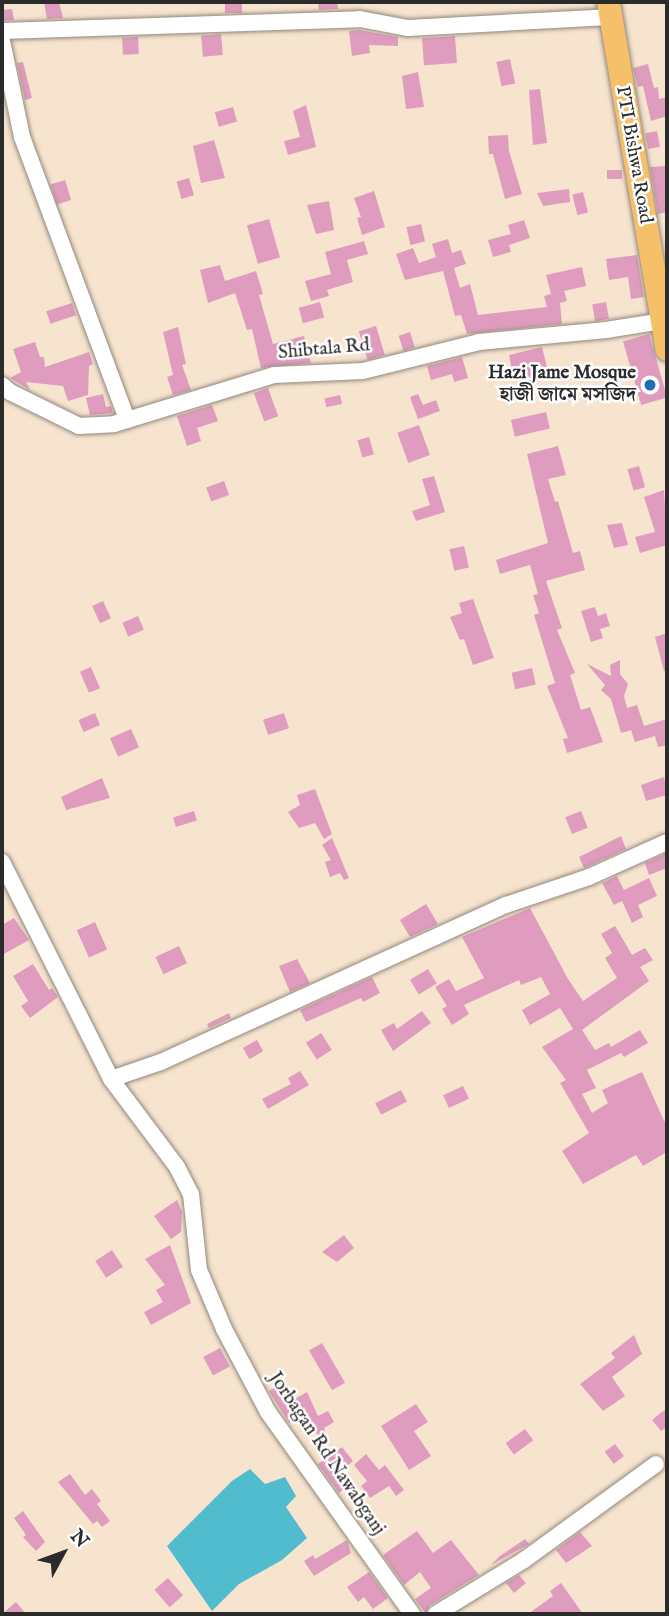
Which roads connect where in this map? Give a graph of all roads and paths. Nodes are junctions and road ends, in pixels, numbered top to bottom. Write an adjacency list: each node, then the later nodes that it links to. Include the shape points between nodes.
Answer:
1 (608, 9): 2 (street, via 408,28 360,19); 4 (highway, PTI Bishwa Road)
2 (2, 31)
3 (2, 41): 7 (street, via 22,137)
4 (663, 321): 5 (highway, PTI Bishwa Road); 7 (street, Shibtala Rd, via 479,342 363,371 274,374)
5 (667, 349)
6 (2, 385): 7 (street, Shibtala Rd, via 79,426)
7 (127, 420)
8 (667, 842): 10 (street, via 589,877 506,905 161,1062)
9 (2, 862): 10 (street, Jorbagan Rd Nawabganj)
10 (111, 1079): 12 (street, Jorbagan Rd Nawabganj, via 177,1167 191,1195 199,1270 268,1412)
11 (656, 1464): 13 (street, via 524,1560)
12 (412, 1614)
13 (436, 1614)

